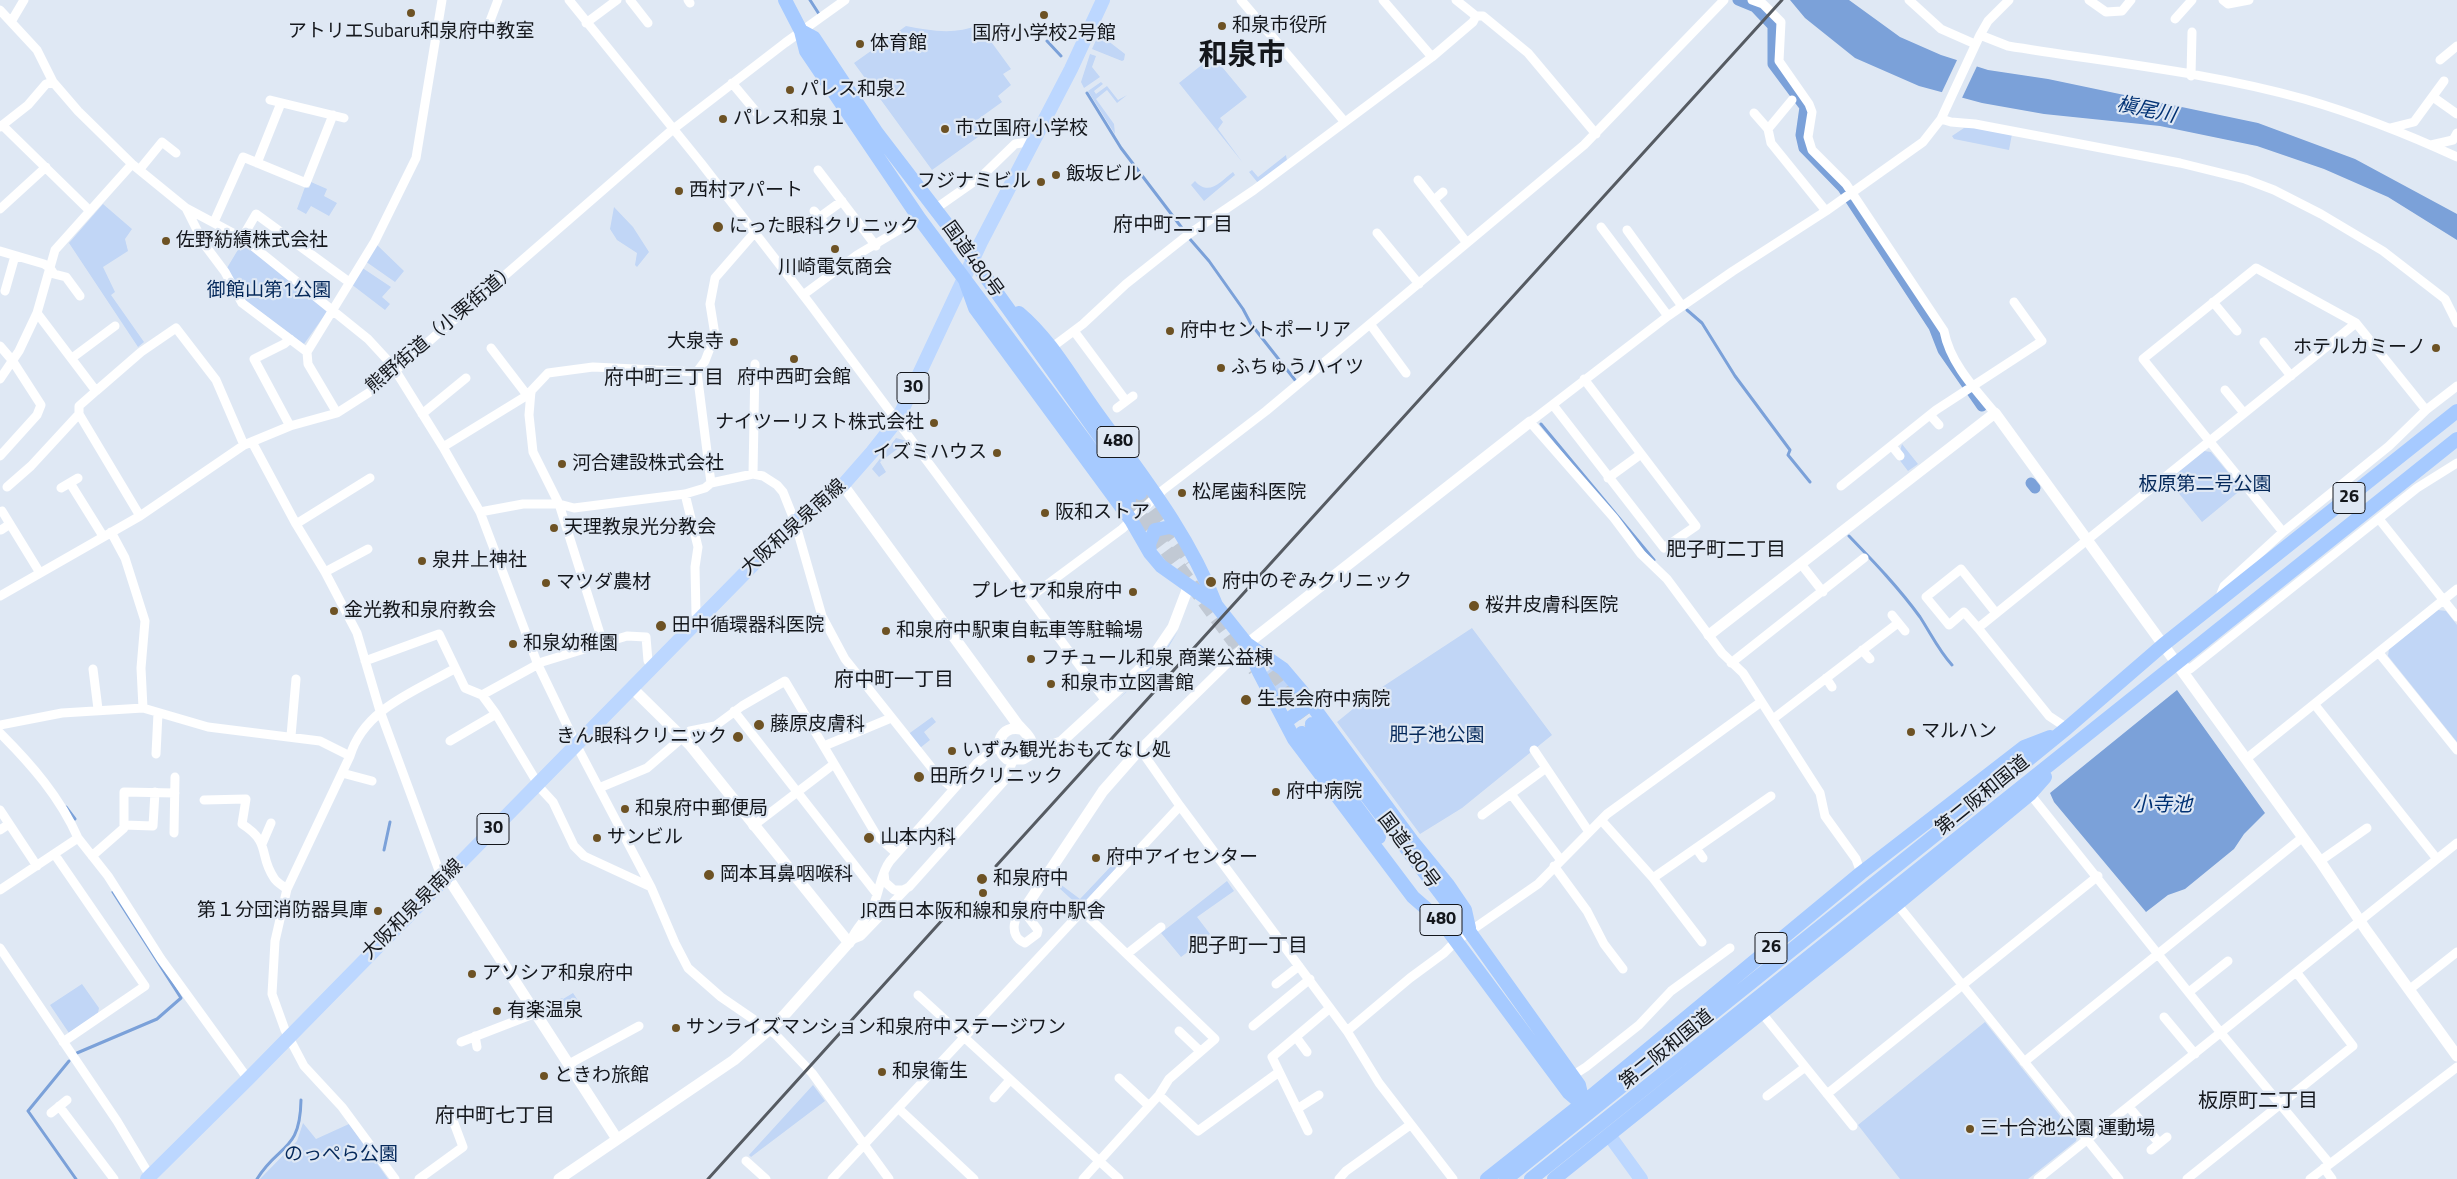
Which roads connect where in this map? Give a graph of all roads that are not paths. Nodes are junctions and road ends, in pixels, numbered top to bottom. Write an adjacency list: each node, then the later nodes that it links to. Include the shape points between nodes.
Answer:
1 (24, 0): 29 (street)
2 (442, 0): 94 (street, via 416,158 375,241)
3 (498, 0): 28 (street)
4 (569, 0): 30 (street)
5 (617, 0): 30 (street)
6 (630, 0): 31 (street)
7 (785, 0): 33 (highway, 国道480号 / 480)
8 (845, 0): 33 (street, 熊野街道（小栗街道）)
9 (1103, 0): 61 (main road, 大阪和泉泉南線 / 30, via 1050,116)
10 (1241, 0): 54 (street)
11 (1383, 0): 32 (street)
12 (1456, 0): 25 (street)
13 (1724, 0): 60 (street)
14 (1752, 0): 71 (street, via 1763,4 1781,22 1779,61 1812,112 1808,137 1812,150)
15 (1909, 0): 36 (street, via 1941,29)
16 (2009, 0): 35 (street)
17 (2089, 0): 18 (street, via 2106,12 2122,11)
18 (2131, 0)
19 (2192, 0): 24 (street)
20 (2223, 0): 21 (street, via 2228,4)
21 (2249, 0)
22 (2173, 4): 24 (street)
23 (0, 10): 29 (street)
24 (2182, 11): 26 (street)
25 (1476, 16): 38 (street); 60 (street, via 1483,16 1528,53)
26 (2175, 19)
27 (1414, 20): 32 (street)
28 (490, 21)
29 (12, 22): 42 (street, via 37,50)
30 (586, 23): 58 (street)
31 (648, 23)
32 (1406, 27): 38 (street)
33 (801, 31): 43 (street, 熊野街道（小栗街道）); 76 (highway, 国道480号 / 480, via 814,38 877,134); 79 (highway, 国道480号 / 480, via 806,51)
34 (2192, 32): 40 (street)
35 (1980, 35): 36 (street); 40 (street, via 2008,46)
36 (1975, 44): 52 (street)
37 (2457, 46): 39 (street)
38 (1432, 57): 54 (street)
39 (2440, 60)
40 (2190, 76): 56 (street, via 2303,99)
41 (2444, 81): 44 (street)
42 (53, 82): 55 (street, via 46,84 28,106); 66 (street, via 78,111)
43 (732, 83): 48 (street); 58 (street, 熊野街道（小栗街道）)
44 (2433, 97): 50 (street); 56 (street, via 2414,122)
45 (270, 100): 47 (street)
46 (1792, 100): 57 (street)
47 (281, 103): 51 (street); 65 (street)
48 (757, 113)
49 (1754, 113): 57 (street)
50 (2457, 114)
51 (333, 115): 53 (street); 65 (street, via 306,183)
52 (1943, 116): 71 (street, via 1923,142); 109 (street, via 1951,122 2180,162 2274,190 2383,250 2445,299)
53 (344, 118)
54 (1344, 121): 112 (street, via 1254,190 1182,239)
55 (1, 126): 67 (street)
56 (2390, 128): 62 (street)
57 (1768, 129): 78 (street, via 1771,143)
58 (672, 130): 84 (street); 126 (street, 熊野街道（小栗街道）)
59 (2457, 133): 62 (street, via 2453,140)
60 (1596, 134): 87 (street)
61 (1034, 141): 76 (street, via 1015,144 982,176); 91 (main road, 大阪和泉泉南線 / 30)
62 (2431, 145): 64 (street)
63 (176, 153): 66 (street, via 162,142)
64 (2457, 156)
65 (257, 163): 80 (street, via 243,158)
66 (136, 166): 75 (street); 77 (street)
67 (46, 168): 74 (street); 77 (street)
68 (818, 170): 73 (street)
69 (1418, 180): 72 (street)
70 (1443, 192): 72 (street)
71 (1852, 194): 78 (street); 136 (street, via 1944,331 1947,346)
72 (1434, 200): 87 (street)
73 (842, 201): 81 (street, via 817,214); 88 (street)
74 (0, 208)
75 (186, 208): 80 (street); 114 (street, via 204,244 242,302)
76 (935, 210): 91 (highway, 国道480号 / 480)
77 (90, 211): 92 (street, via 55,250)
78 (1826, 211): 102 (street)
79 (919, 218): 88 (street); 93 (highway, 国道480号 / 480)
80 (214, 222): 86 (street)
81 (827, 226)
82 (1602, 227): 107 (street)
83 (1627, 230): 102 (street)
84 (755, 232): 97 (street); 127 (street, via 715,278 710,304 715,335 705,360)
85 (1376, 233): 95 (street)
86 (242, 238): 94 (street, via 256,214); 104 (street)
87 (1467, 243): 95 (street)
88 (876, 246): 97 (street, via 857,255)
89 (0, 252): 90 (street)
90 (15, 256): 92 (street); 96 (street)
91 (974, 261): 93 (main road, 大阪和泉泉南線 / 30); 98 (highway, 国道480号 / 480)
92 (50, 268): 99 (street, via 54,274 66,276); 105 (street)
93 (965, 280): 98 (highway, 国道480号 / 480, via 1135,497); 151 (main road, 大阪和泉泉南線 / 30); 179 (highway, 480, via 974,308)
94 (349, 282): 104 (street)
95 (1419, 284): 110 (street)
96 (5, 290)
97 (803, 295): 151 (street)
98 (998, 295): 119 (highway, 480, via 1028,321)
99 (80, 296)
100 (2014, 302): 106 (street)
101 (2213, 302): 108 (street, via 2256,268); 113 (street); 156 (street, via 2143,359)
102 (1682, 306): 107 (street)
103 (2032, 309): 106 (street)
104 (333, 311): 120 (street); 126 (street, via 368,338)
105 (37, 313): 122 (street); 123 (street)
106 (2023, 315): 121 (street, via 2042,341)
107 (1668, 316): 133 (street)
108 (2356, 323): 130 (street); 143 (street)
109 (2457, 323)
110 (1370, 324): 129 (street); 173 (street, via 1266,411)
111 (115, 326): 122 (street)
112 (1074, 331): 119 (street); 128 (street)
113 (2237, 331)
114 (290, 338): 120 (street); 154 (street, via 254,359)
115 (2264, 342): 130 (street)
116 (0, 346): 123 (street)
117 (2015, 347): 121 (street)
118 (491, 348): 140 (street)
119 (1051, 348): 173 (highway, 480)
120 (306, 352): 148 (street, via 308,364)
121 (2022, 355): 136 (street)
122 (72, 358): 138 (street)
123 (12, 360): 132 (street); 161 (street, via 41,404 37,415)
124 (755, 364): 164 (street)
125 (1114, 367): 128 (street)
126 (394, 371): 148 (street, 熊野街道（小栗街道）, via 373,390); 149 (street)
127 (696, 372): 140 (street, via 593,367 548,373); 167 (street)
128 (1105, 374): 142 (street, via 1129,398)
129 (1406, 374)
130 (2291, 376): 146 (street)
131 (466, 378): 134 (street)
132 (0, 379)
133 (1584, 379): 141 (street); 160 (street)
134 (458, 385): 139 (street); 149 (street)
135 (2457, 386): 143 (street)
136 (1971, 389): 145 (street); 150 (street)
137 (2225, 390): 146 (street)
138 (96, 391): 147 (street, via 80,406); 157 (street, via 141,352 176,328 216,380)
139 (464, 394)
140 (529, 394): 159 (street); 174 (street, via 533,452)
141 (1553, 405): 152 (street); 166 (street)
142 (1117, 408)
143 (2426, 410): 185 (street, via 2389,446)
144 (2457, 411): 200 (highway, 第二阪和国道 / 26)
145 (1995, 413): 187 (street); 191 (street)
146 (2244, 413): 156 (street)
147 (79, 414): 170 (street); 177 (street)
148 (337, 414): 154 (street, 熊野街道（小栗街道）)
149 (422, 414): 159 (street)
150 (1930, 415): 153 (street); 158 (street)
151 (898, 419): 168 (main road, 大阪和泉泉南線 / 30); 198 (street)
152 (1530, 422): 209 (street, via 1650,563 1667,578); 211 (street)
153 (1938, 425)
154 (290, 426): 157 (street, 熊野街道（小栗街道）)
155 (2457, 438): 218 (highway, 第二阪和国道 / 26)
156 (2209, 442): 185 (street); 187 (street)
157 (248, 444): 177 (street, 熊野街道（小栗街道）); 182 (street)
158 (1892, 446): 162 (street); 169 (street)
159 (443, 447): 176 (street)
160 (1641, 454): 166 (street); 166 (street, via 1696,526 1664,548)
161 (0, 456)
162 (1900, 456)
163 (2457, 463): 178 (street, via 2417,488)
164 (753, 474): 167 (street); 180 (street, via 777,485)
165 (370, 478): 182 (street)
166 (1608, 478)
167 (711, 483): 172 (street)
168 (843, 485): 180 (main road, 大阪和泉泉南線 / 30); 234 (street)
169 (1841, 486)
170 (7, 487)
171 (61, 488): 186 (street, via 74,480)
172 (686, 494): 174 (street, via 574,508); 205 (street, via 698,547 694,568)
173 (1156, 495): 179 (street); 184 (highway, 480)
174 (559, 504): 176 (street, via 523,504); 210 (street)
175 (2, 511): 181 (street)
176 (480, 512): 219 (street)
177 (140, 516): 186 (street, 熊野街道（小栗街道）)
178 (2379, 519): 199 (street); 218 (street, via 2190,669)
179 (1131, 520): 189 (highway, 480); 198 (street)
180 (795, 522): 205 (main road, 大阪和泉泉南線 / 30); 239 (street, via 822,616 845,659)
181 (10, 524): 183 (street); 193 (street)
182 (296, 524): 192 (street)
183 (1, 530)
184 (1178, 530): 189 (highway, via 1170,527 1155,530 1149,544); 201 (highway, 480, via 1193,551)
185 (2283, 532): 200 (street, via 2224,586)
186 (107, 534): 193 (street, 熊野街道（小栗街道）); 232 (street, via 125,558 145,621 141,668)
187 (2086, 540): 202 (street); 212 (street)
188 (368, 549): 192 (street)
189 (1150, 553): 194 (highway, 480, via 1161,566)
190 (1864, 558): 196 (street)
191 (1801, 564): 196 (street); 209 (street)
192 (325, 572): 216 (street, via 357,633)
193 (40, 573): 197 (street, 熊野街道（小栗街道）)
194 (1189, 585): 201 (highway, 480); 228 (street, via 1177,620 1165,640)
195 (2457, 589): 199 (street)
196 (1823, 592): 217 (street)
197 (0, 596)
198 (1029, 598): 228 (street)
199 (2444, 600): 204 (street); 214 (street)
200 (2217, 603): 212 (highway, 第二阪和国道 / 26)
201 (1216, 605): 211 (highway, 480)
202 (1996, 613): 207 (street); 207 (street, via 1961,569 1926,597 1949,624 1964,612)
203 (1892, 615): 206 (street)
204 (2457, 617)
205 (699, 620): 220 (main road, 大阪和泉泉南線 / 30)
206 (1898, 623): 208 (street); 213 (street)
207 (1978, 628): 244 (street, via 2049,716)
208 (1905, 631)
209 (1709, 636): 217 (street)
210 (603, 643): 219 (street); 220 (street, via 627,636 646,637 648,660)
211 (1247, 644): 230 (highway, 480, via 1283,669); 241 (highway, 480); 255 (street)
212 (2163, 645): 218 (street); 244 (highway, 第二阪和国道 / 26)
213 (1862, 650): 215 (street); 223 (street)
214 (2380, 653): 231 (street); 257 (street)
215 (1870, 659)
216 (366, 661): 222 (street, via 439,634); 235 (street)
217 (1731, 663): 229 (street, via 1742,673)
218 (2178, 664): 259 (highway, 第二阪和国道 / 26); 262 (street)
219 (538, 665): 227 (street); 252 (street)
220 (654, 665): 226 (main road, 大阪和泉泉南線 / 30)
221 (94, 669): 233 (street)
222 (454, 669): 227 (street, via 465,688); 235 (street)
223 (1826, 678): 225 (street); 240 (street)
224 (296, 679): 247 (street)
225 (1832, 687)
226 (632, 688): 248 (street); 252 (main road, 大阪和泉泉南線 / 30)
227 (482, 695): 238 (street)
228 (1106, 701): 254 (street, via 1061,742)
229 (1761, 702): 240 (street); 282 (street, via 1606,814)
230 (1311, 703): 241 (highway); 321 (highway, 480, via 1448,885 1465,910)
231 (2315, 705): 262 (street); 301 (street)
232 (143, 708): 233 (street); 237 (street)
233 (98, 709): 242 (street)
234 (1007, 710): 243 (street); 245 (street)
235 (380, 711): 260 (street, via 355,740); 308 (street, via 441,876)
236 (734, 711): 248 (street, via 715,726 690,731); 253 (street, via 785,681); 273 (street)
237 (158, 713): 247 (street, via 208,727); 258 (street)
238 (496, 714): 249 (street); 269 (street)
239 (890, 718): 253 (street); 271 (street, via 939,777)
240 (1773, 718): 306 (street, via 1820,793 1825,816 1856,859)
241 (1285, 722): 319 (highway, 480, via 1338,800 1412,897)
242 (0, 725)
243 (1021, 729): 245 (street); 250 (street)
244 (2065, 730): 306 (highway, 26, via 2024,747); 412 (highway, 第二阪和国道 / 26)
245 (1006, 731): 251 (street)
246 (0, 733): 292 (street, via 28,761 66,811)
247 (290, 736): 260 (street, via 320,741)
248 (682, 737): 270 (street, via 646,768); 286 (street)
249 (450, 741)
250 (1032, 741): 254 (street); 261 (street, via 1031,752)
251 (998, 745): 263 (street, via 1003,755); 271 (street)
252 (576, 746): 269 (main road, 大阪和泉泉南線 / 30); 270 (street)
253 (824, 746): 264 (street)
254 (1048, 746): 261 (street)
255 (1140, 749): 279 (street); 316 (street, via 1103,791)
256 (1534, 750): 265 (street)
257 (2457, 750)
258 (156, 754)
259 (2066, 754): 276 (highway, 第二阪和国道 / 26); 413 (highway, 第二阪和国道 / 26, via 1985,814)
260 (350, 756): 266 (street)
261 (1027, 756): 263 (street)
262 (2246, 759): 291 (street)
263 (1013, 761): 311 (street, via 1004,781)
264 (834, 764): 273 (street); 296 (street, via 878,836)
265 (1546, 768): 275 (street); 289 (street)
266 (342, 773): 268 (street); 312 (street)
267 (175, 777): 274 (street)
268 (372, 781)
269 (538, 783): 308 (main road, 大阪和泉泉南線 / 30); 310 (street, via 553,802 574,846 584,856)
270 (598, 788): 310 (street)
271 (954, 789): 296 (street)
272 (155, 792): 274 (street); 285 (street, via 153,826); 285 (street, via 124,792)
273 (797, 792): 286 (street); 314 (street)
274 (175, 793): 290 (street)
275 (1511, 794): 281 (street); 299 (street)
276 (2030, 794): 307 (street); 315 (highway, 第二阪和国道 / 26)
277 (1771, 796): 295 (street)
278 (204, 800): 294 (street, via 246,799 242,824 255,832)
279 (1180, 806): 317 (street); 331 (street)
280 (0, 810): 284 (street)
281 (1482, 815)
282 (1602, 821): 289 (street); 309 (street)
283 (271, 823): 294 (street)
284 (9, 824): 288 (street); 303 (street)
285 (124, 825): 298 (street)
286 (753, 826): 323 (street)
287 (2367, 828): 302 (street)
288 (0, 830)
289 (1589, 832): 299 (street)
290 (174, 833)
291 (2302, 837): 302 (street); 329 (street)
292 (78, 838): 297 (street); 298 (street)
293 (2457, 843): 301 (street)
294 (262, 844): 312 (street, via 274,879)
295 (1696, 848): 300 (street); 309 (street)
296 (896, 853): 305 (street)
297 (55, 855): 303 (street); 354 (street, via 145,986)
298 (92, 856): 368 (street, via 161,959)
299 (1560, 858): 304 (street)
300 (1703, 858)
301 (2437, 859): 318 (street)
302 (2320, 861): 318 (street)
303 (37, 866): 313 (street)
304 (1554, 866): 321 (street, via 1527,893); 332 (street, via 1587,911 1604,944)
305 (884, 870): 311 (street, via 888,886 899,890); 314 (street)
306 (1861, 873): 376 (highway, 26)
307 (2098, 876): 329 (street); 336 (street)
308 (445, 877): 342 (street); 350 (main road, 大阪和泉泉南線 / 30)
309 (1653, 878): 324 (street)
310 (652, 887): 346 (street, via 674,943 688,968 721,997)
311 (909, 887): 323 (street, via 861,936)
312 (286, 889): 350 (street, via 275,941 272,994)
313 (0, 890)
314 (877, 894): 323 (street, via 870,912)
315 (1897, 904): 336 (street); 341 (highway, 第二阪和国道 / 26)
316 (1027, 905)
317 (1082, 911): 328 (street); 353 (street)
318 (2362, 921): 333 (street); 337 (street)
319 (1444, 924): 321 (highway, 国道480号 / 480, via 1307,729); 322 (highway, 国道480号 / 480)
320 (1161, 927): 328 (street)
321 (1469, 931): 322 (street); 366 (highway, 国道480号 / 480)
322 (1456, 941): 348 (street); 376 (highway, 国道480号 / 480, via 1568,1093)
323 (850, 942): 346 (street)
324 (1702, 942)
325 (0, 948): 354 (street)
326 (1730, 948): 366 (street, via 1671,991 1639,1025)
327 (2457, 952): 337 (street)
328 (1127, 954): 357 (street, via 1215,1039)
329 (2159, 954): 338 (street); 361 (street)
330 (2228, 961): 338 (street)
331 (1300, 966): 334 (street); 335 (street)
332 (1623, 970)
333 (2297, 973): 349 (street); 377 (street, via 2354,1046)
334 (1310, 979): 340 (street); 345 (street)
335 (1276, 984)
336 (1962, 986): 361 (street); 371 (street)
337 (2410, 988): 360 (street)
338 (2189, 992): 349 (street)
339 (918, 995): 353 (street)
340 (1330, 1008): 348 (street); 352 (street)
341 (1761, 1012): 364 (street); 388 (highway, 第二阪和国道 / 26)
342 (536, 1014): 351 (street); 362 (street)
343 (2164, 1017): 359 (street)
344 (639, 1026): 362 (street)
345 (1253, 1026)
346 (769, 1030): 390 (street, via 734,1060); 392 (street, via 812,1073)
347 (1179, 1031): 357 (street)
348 (1347, 1031): 385 (street)
349 (2221, 1033): 359 (street); 377 (street)
350 (288, 1036): 368 (main road, 大阪和泉泉南線 / 30); 401 (street, via 304,1066 342,1107)
351 (475, 1036): 355 (street); 356 (street)
352 (1296, 1037): 358 (street); 365 (street, via 1272,1057)
353 (964, 1038): 369 (street); 381 (street)
354 (63, 1042): 398 (street)
355 (460, 1042)
356 (477, 1047)
357 (1200, 1051): 372 (street, via 1169,1079)
358 (1307, 1052)
359 (2195, 1054): 380 (street)
360 (2457, 1056)
361 (2024, 1062): 391 (street)
362 (569, 1064): 390 (street)
363 (2457, 1067): 397 (street)
364 (1804, 1068): 371 (street); 373 (street)
365 (1279, 1072): 372 (street, via 1198,1131); 382 (street)
366 (1572, 1076): 376 (highway, 国道480号 / 480, via 1579,1085)
367 (1119, 1078): 379 (street)
368 (248, 1079): 398 (main road, 大阪和泉泉南線 / 30)
369 (1010, 1080): 374 (street); 395 (street)
370 (1319, 1094): 382 (street)
371 (1827, 1094): 386 (street)
372 (1159, 1095): 379 (street)
373 (1767, 1096)
374 (994, 1098)
375 (67, 1100): 378 (street)
376 (1584, 1103): 388 (highway, 国道480号 / 480); 411 (highway, 26)
377 (2280, 1105): 397 (street); 418 (street)
378 (59, 1106): 383 (street); 400 (street)
379 (1149, 1106): 395 (street)
380 (2129, 1107): 391 (street); 393 (street)
381 (898, 1108): 392 (street); 406 (street)
382 (1297, 1109): 387 (street)
383 (51, 1113)
384 (451, 1115): 402 (street, via 463,1147)
385 (1410, 1125): 409 (street); 410 (street)
386 (1853, 1126)
387 (1308, 1131)
388 (1609, 1135): 414 (highway, 第二阪和国道 / 26); 415 (main road)
389 (2167, 1137): 393 (street)
390 (617, 1139): 403 (street)
391 (2088, 1139): 416 (street); 417 (street)
392 (865, 1144): 404 (street); 405 (street)
393 (2159, 1144): 394 (street)
394 (2151, 1150)
395 (1100, 1160): 407 (street); 408 (street)
396 (746, 1161): 399 (street)
397 (2326, 1166): 419 (street); 420 (street)
398 (148, 1177)
399 (764, 1178)
400 (114, 1179)
401 (395, 1179)
402 (419, 1179)
403 (558, 1179)
404 (832, 1179)
405 (889, 1179)
406 (974, 1179)
407 (1083, 1179)
408 (1119, 1179)
409 (1339, 1179)
410 (1453, 1179)
411 (1487, 1179)
412 (1506, 1179)
413 (1531, 1179)
414 (1554, 1179)
415 (1641, 1179)
416 (2038, 1179)
417 (2119, 1179)
418 (2187, 1179)
419 (2310, 1179)
420 (2332, 1179)

